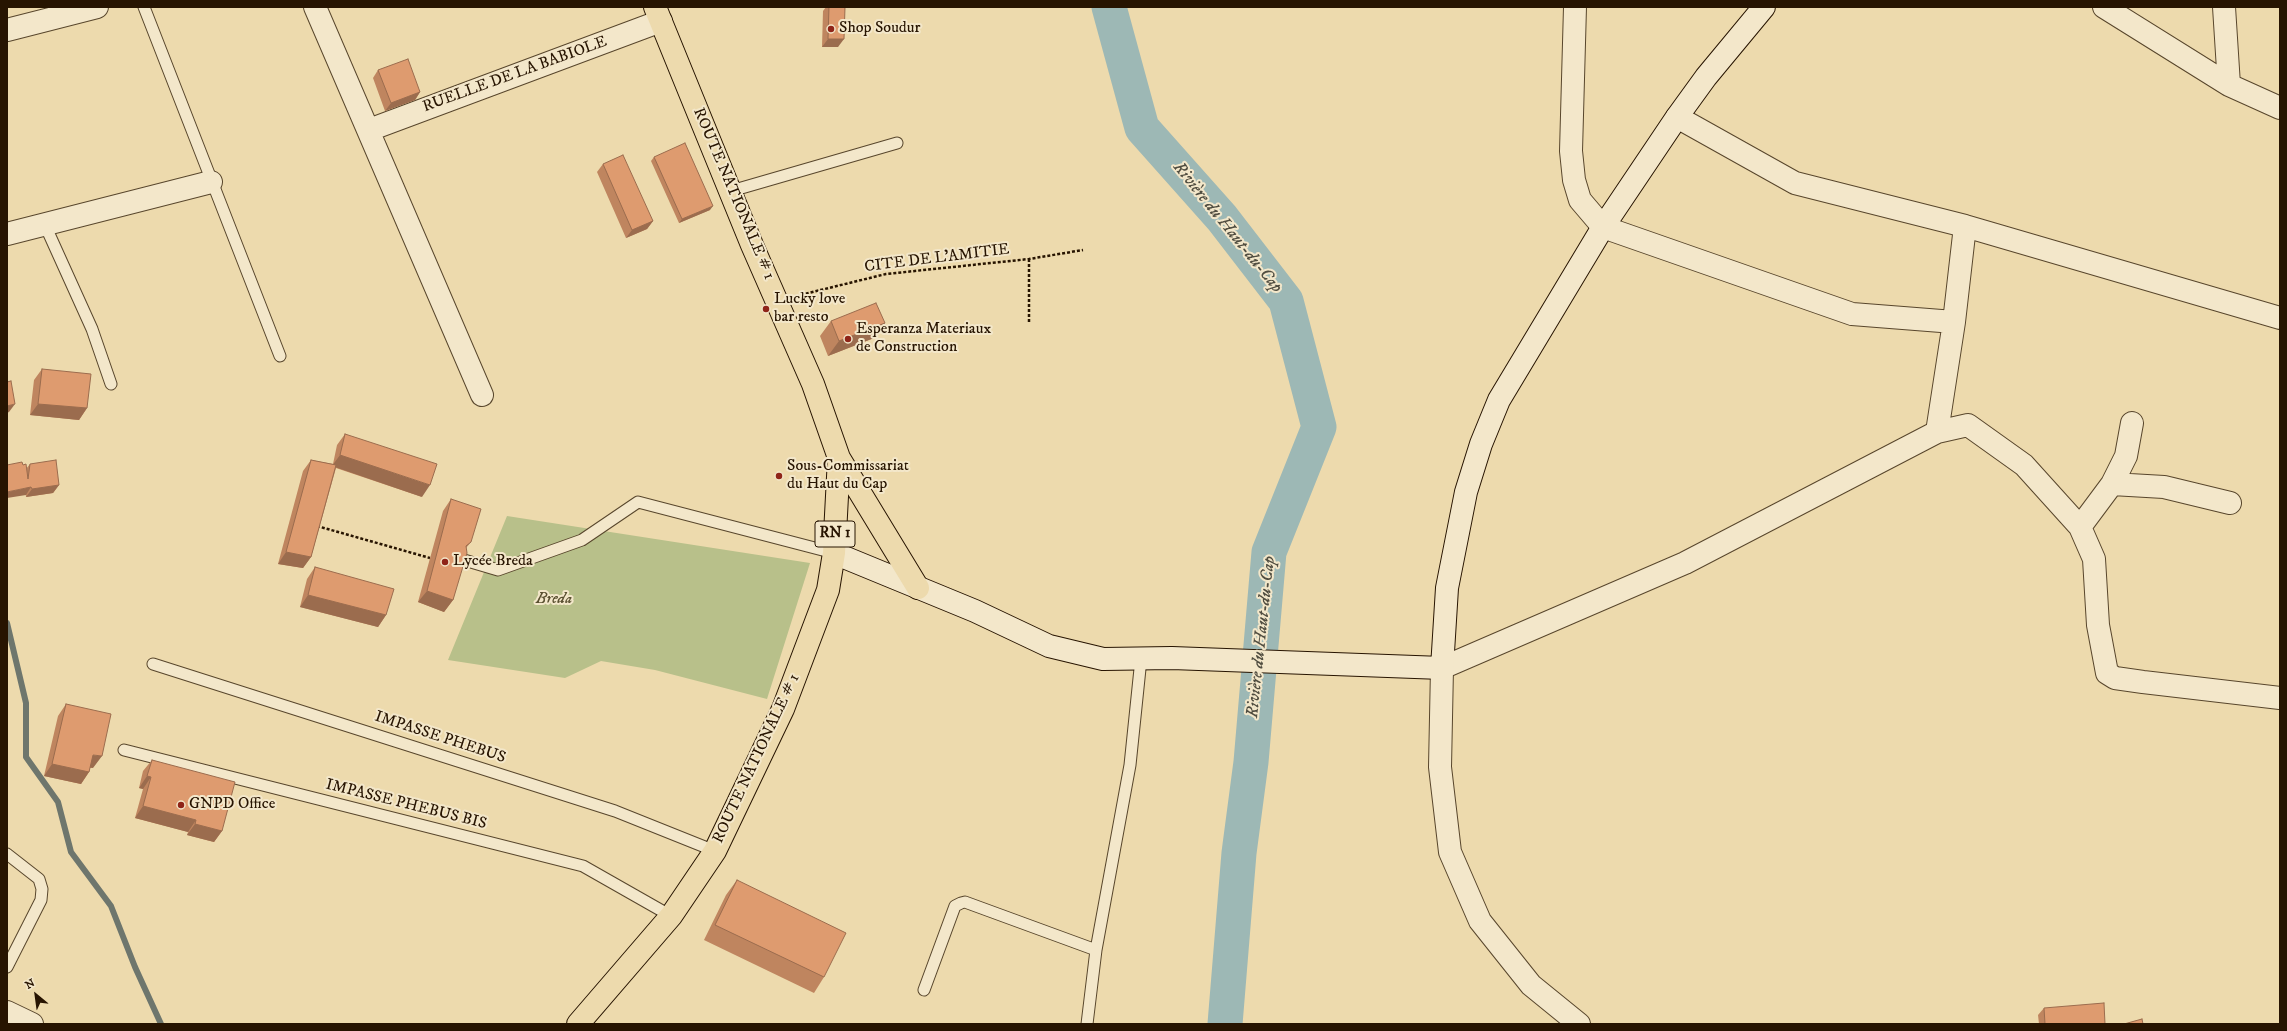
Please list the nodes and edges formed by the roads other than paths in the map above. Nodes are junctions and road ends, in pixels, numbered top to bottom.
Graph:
1 (97, 7) edge
2 (144, 7) edge
3 (315, 7) edge
4 (1575, 7) edge
5 (1764, 7) edge
6 (2104, 7) edge
7 (2224, 7) edge
8 (658, 14) edge
9 (7, 30) edge
10 (2229, 85) junction
11 (2280, 108) edge
12 (1676, 117) junction
13 (369, 130) junction
14 (897, 143) dead end
15 (211, 182) junction
16 (731, 191) junction
17 (45, 225) junction
18 (1965, 226) junction
19 (1603, 227) junction
20 (7, 234) edge
21 (2280, 318) edge
22 (1954, 322) junction
23 (280, 356) dead end
24 (111, 384) dead end
25 (482, 395) dead end
26 (2132, 423) dead end
27 (1937, 432) junction
28 (838, 458) junction
29 (2112, 484) junction
30 (2230, 503) dead end
31 (2080, 527) junction
32 (834, 553) junction
33 (464, 560) edge
34 (918, 588) junction
35 (1141, 659) junction
36 (153, 664) dead end
37 (1442, 668) junction
38 (2280, 698) edge
39 (124, 750) dead end
40 (715, 850) junction
41 (7, 854) edge
42 (671, 916) junction
43 (1096, 950) junction
44 (7, 967) edge
45 (924, 990) dead end
46 (7, 1012) edge
47 (32, 1024) edge
48 (578, 1024) edge
49 (1088, 1024) edge
50 (1579, 1024) edge

1 - 9 street
2 - 15 lane
3 - 13 street
4 - 19 street
5 - 12 street
6 - 10 street
7 - 10 street
8 - 13 street, RUELLE DE LA BABIOLE
8 - 16 main road, ROUTE NATIONALE # 1 / RN 1
10 - 11 street
12 - 18 street
12 - 19 street
13 - 25 street
14 - 16 lane
15 - 17 street
15 - 23 lane
16 - 28 main road, ROUTE NATIONALE # 1 / RN 1
17 - 20 street
17 - 24 lane
18 - 21 street
18 - 22 street
19 - 22 street
19 - 37 street
22 - 27 street
26 - 29 street
27 - 31 street
27 - 37 street
28 - 32 main road, ROUTE NATIONALE # 1 / RN 1
28 - 34 main road
29 - 30 street
29 - 31 street
31 - 38 street
32 - 33 lane
32 - 34 street
32 - 40 main road, ROUTE NATIONALE # 1 / RN 1
34 - 35 street
35 - 37 street
35 - 43 lane
36 - 40 lane, IMPASSE PHEBUS
37 - 50 street
39 - 42 lane, IMPASSE PHEBUS BIS
40 - 42 main road, ROUTE NATIONALE # 1 / RN 1
41 - 44 lane
42 - 48 main road, ROUTE NATIONALE # 1 / RN 1
43 - 45 lane
43 - 49 lane
46 - 47 street

